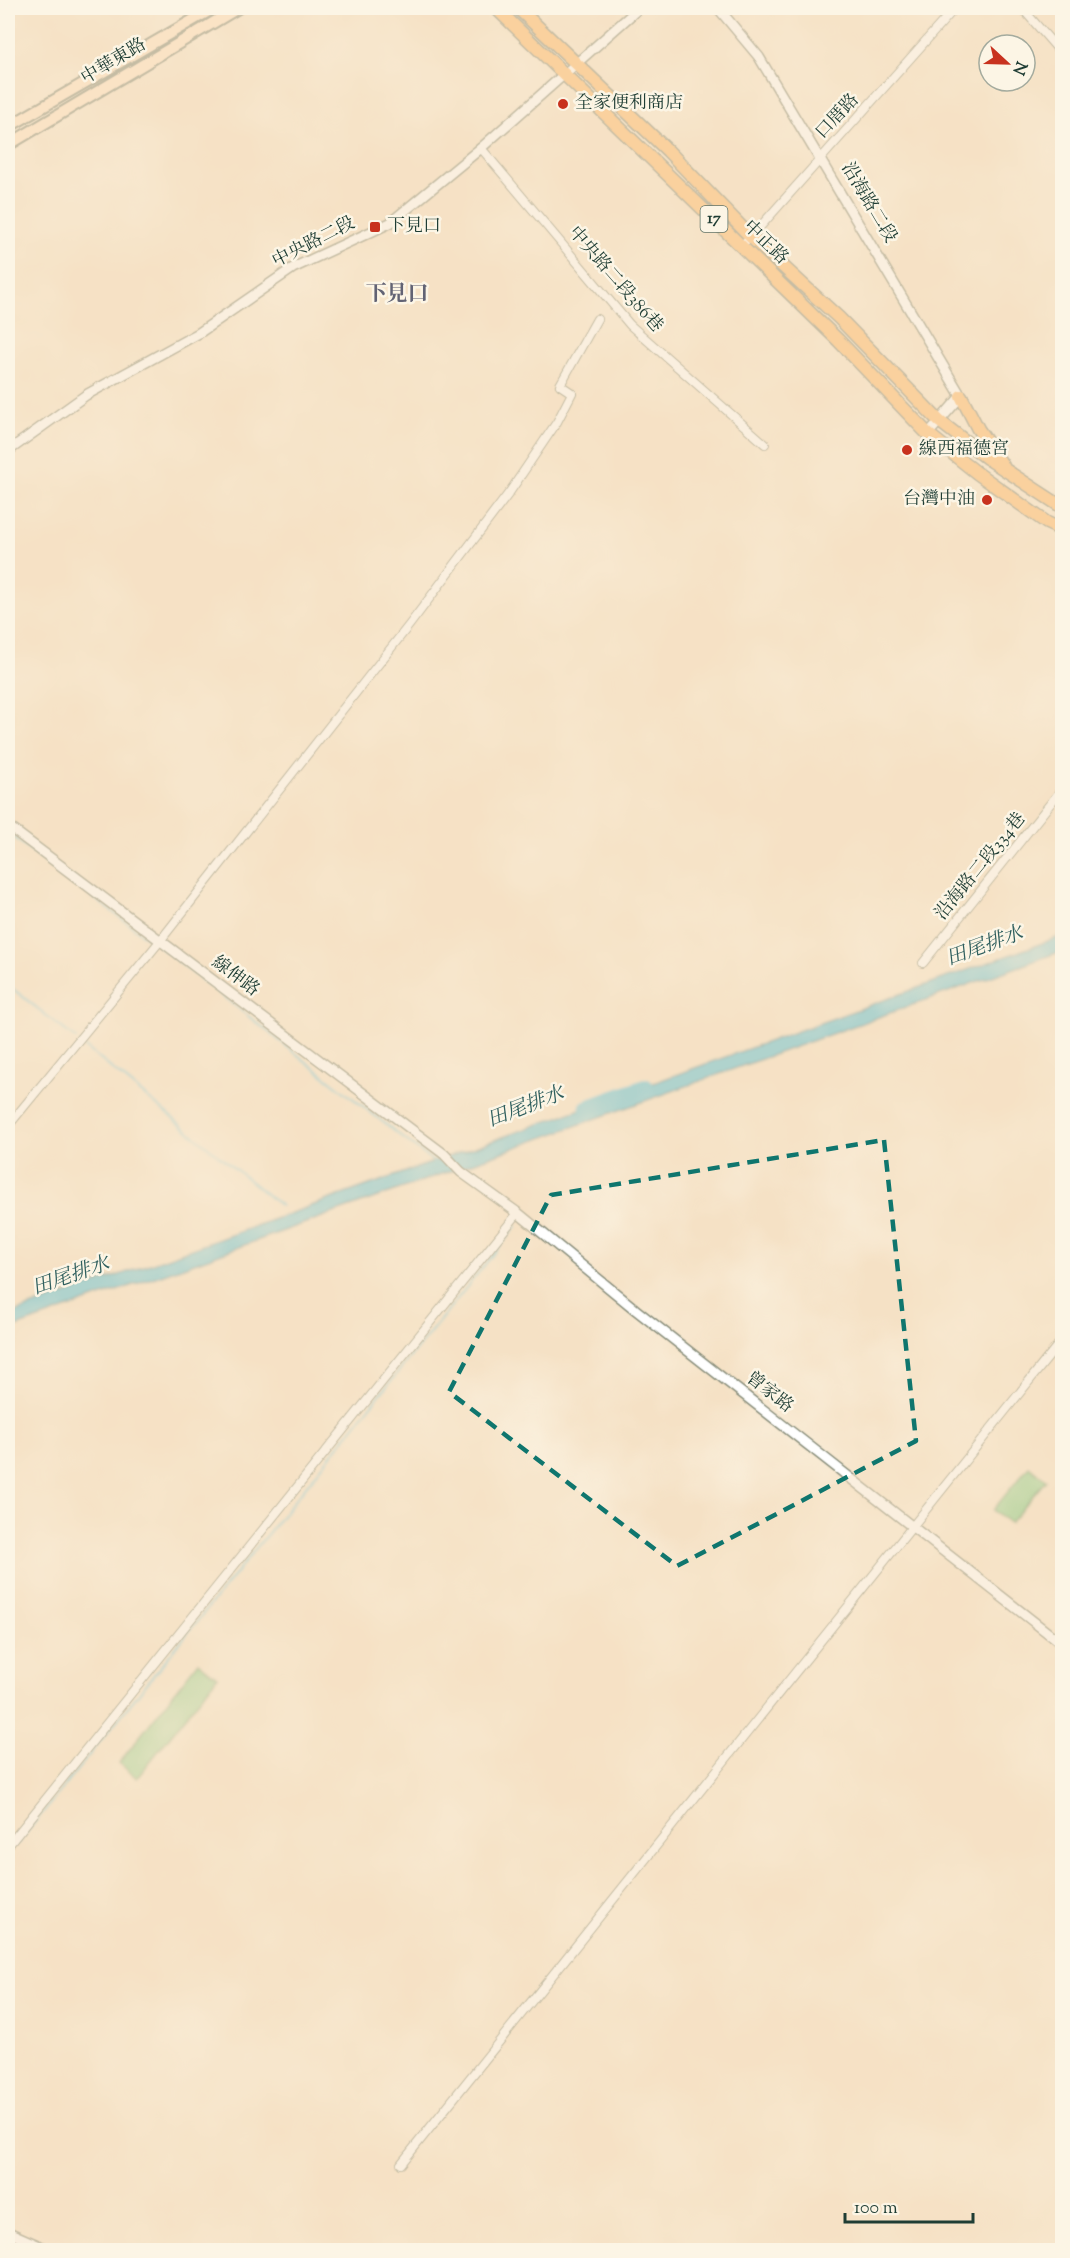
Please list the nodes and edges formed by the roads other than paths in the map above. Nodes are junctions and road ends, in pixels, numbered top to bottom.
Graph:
1 (214, 8) edge
2 (238, 8) edge
3 (496, 8) edge
4 (518, 8) edge
5 (639, 8) edge
6 (718, 8) edge
7 (955, 8) edge
8 (1022, 8) edge
9 (1062, 54) edge
10 (574, 62) junction
11 (564, 72) junction
12 (8, 127) edge
13 (8, 145) edge
14 (481, 148) junction
15 (820, 158) junction
16 (746, 241) junction
17 (597, 319) dead end
18 (961, 396) junction
19 (939, 421) junction
20 (928, 434) junction
21 (765, 444) dead end
22 (8, 451) edge
23 (1007, 472) junction
24 (1062, 507) edge
25 (1062, 530) edge
26 (1062, 789) edge
27 (8, 826) edge
28 (160, 941) junction
29 (923, 963) dead end
30 (8, 1126) edge
31 (456, 1167) joint
32 (518, 1213) junction
33 (1062, 1340) edge
34 (914, 1527) junction
35 (1062, 1644) edge
36 (8, 1846) edge
37 (401, 2164) dead end
38 (8, 2232) edge
39 (49, 2250) edge

1 - 12 main road, 中華東路
2 - 13 main road, 中華東路
3 - 11 main road, 中正路 / 17
4 - 10 main road, 中正路 / 17
5 - 10 street, 中央路二段
6 - 15 street, 沿海路二段
7 - 15 street, 口厝路
8 - 9 street
10 - 11 street, 中央路二段
10 - 16 main road, 中正路 / 17
11 - 14 street, 中央路二段
11 - 16 main road, 中正路 / 17
14 - 21 street, 中央路二段386巷
14 - 22 street, 中央路二段
15 - 16 street, 口厝路
15 - 18 street, 沿海路二段
16 - 19 main road, 中正路 / 17
16 - 20 main road, 中正路 / 17
17 - 28 street
18 - 19 street
18 - 23 main road
19 - 20 street
19 - 23 main road, 17
20 - 25 main road, 17
23 - 24 main road, 17
26 - 29 street, 沿海路二段334巷
27 - 28 street, 線伸路
28 - 30 street
28 - 31 street, 線伸路
31 - 32 street, 曾家路
32 - 34 street, 曾家路
32 - 36 street
33 - 34 street
34 - 35 street, 曾家路
34 - 37 street
38 - 39 street

